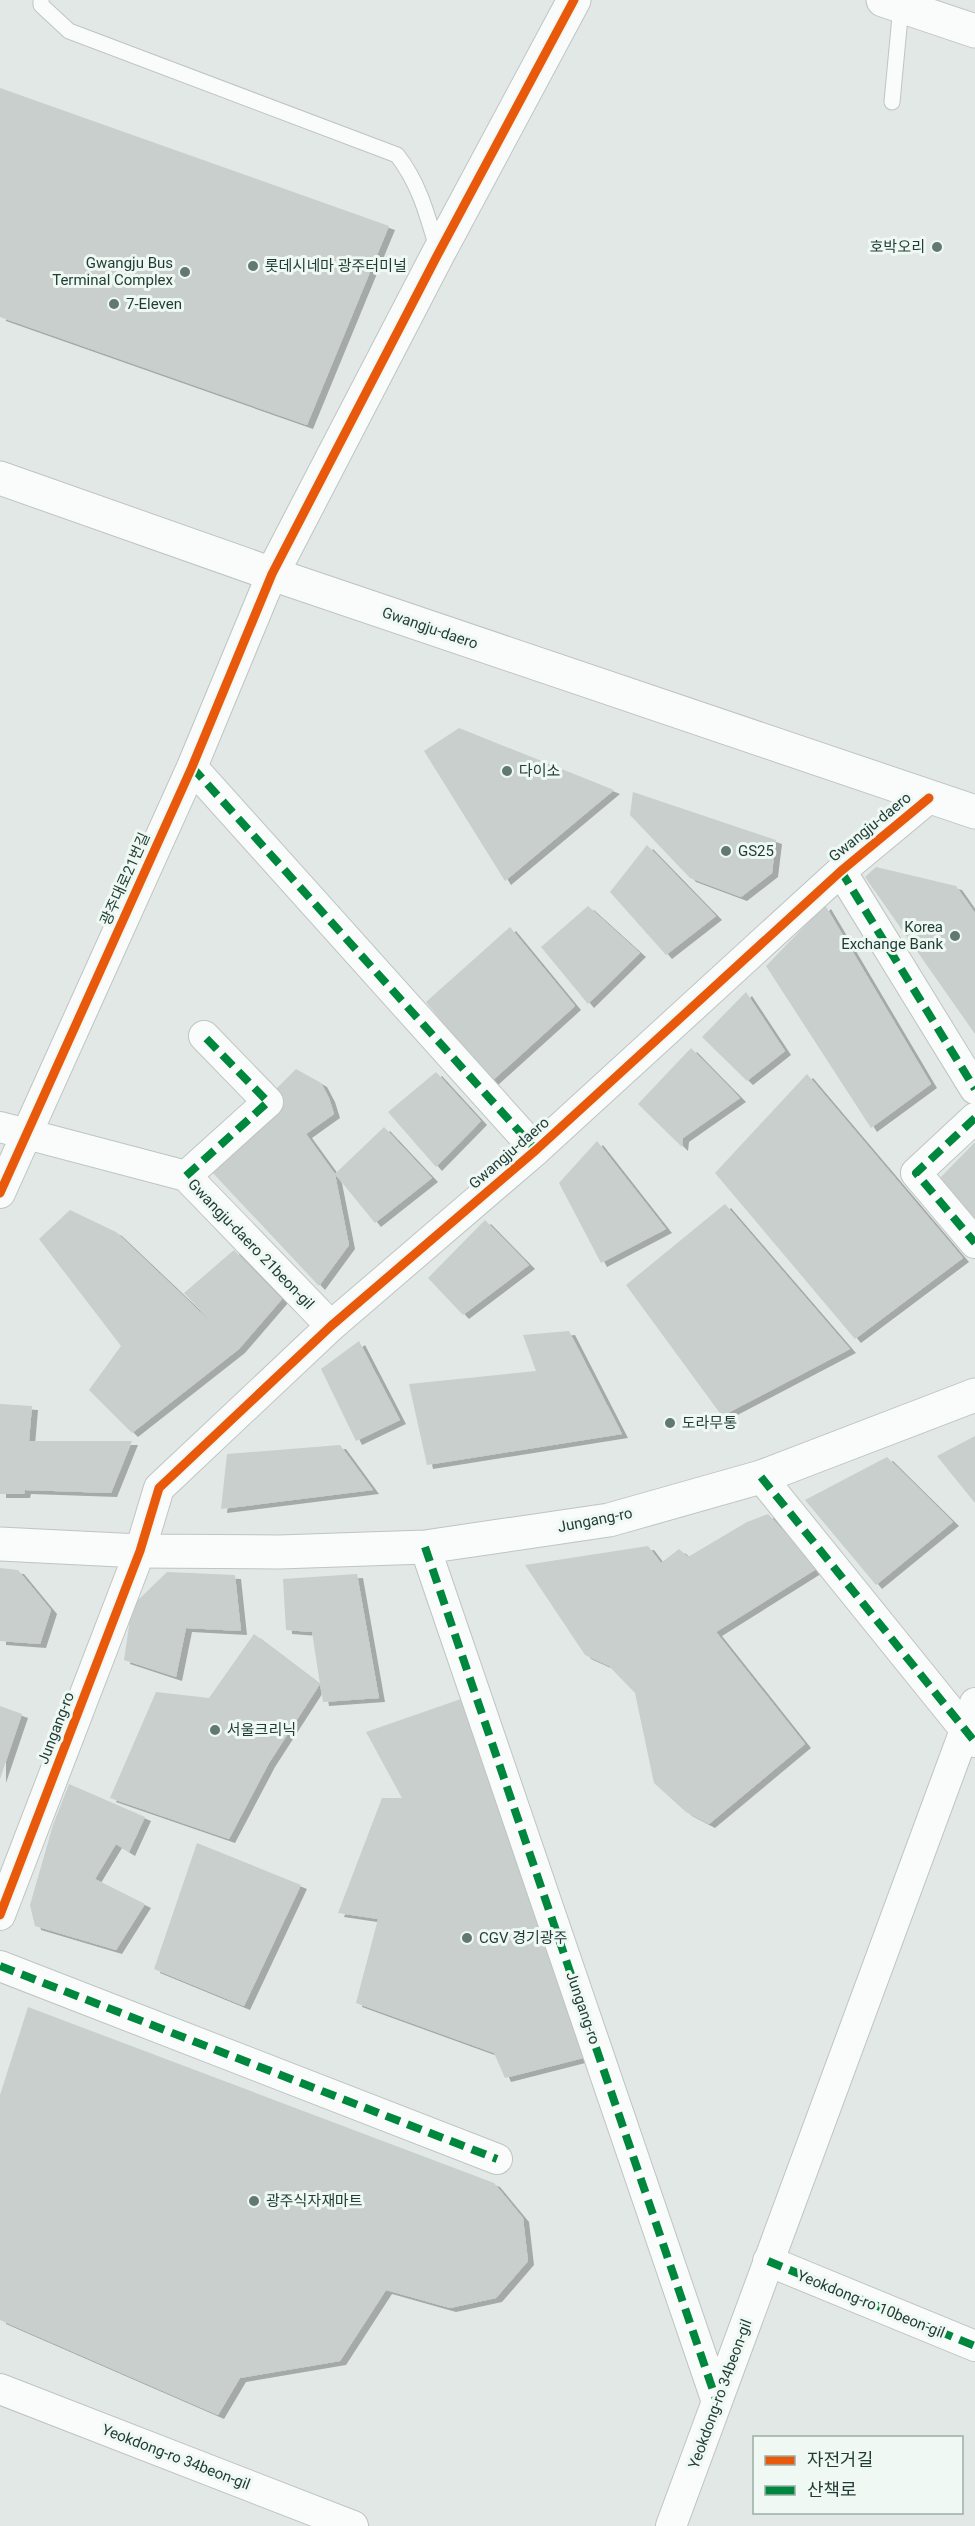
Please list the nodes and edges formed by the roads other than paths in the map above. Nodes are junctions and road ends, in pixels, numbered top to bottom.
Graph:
1 (41, 0) edge
2 (574, 0) edge
3 (892, 3) edge
4 (975, 32) edge
5 (892, 102) dead end
6 (438, 254) junction
7 (0, 478) edge
8 (272, 574) junction
9 (192, 767) junction
10 (929, 798) junction
11 (975, 812) edge
12 (841, 871) junction
13 (204, 1036) dead end
14 (975, 1089) edge
15 (975, 1118) edge
16 (13, 1130) edge
17 (536, 1150) junction
18 (186, 1176) junction
19 (0, 1193) edge
20 (975, 1243) edge
21 (332, 1326) junction
22 (975, 1395) edge
23 (761, 1477) junction
24 (0, 1544) edge
25 (425, 1547) junction
26 (140, 1551) junction
27 (972, 1725) edge
28 (0, 1916) edge
29 (0, 1966) edge
30 (497, 2159) dead end
31 (768, 2261) junction
32 (975, 2346) edge
33 (0, 2389) edge
34 (717, 2402) junction
35 (352, 2526) edge
36 (671, 2526) edge

1 - 6 lane
2 - 6 street
3 - 4 street
3 - 5 lane
6 - 8 street
7 - 8 street, Gwangju-daero
8 - 9 street, 광주대로21번길
8 - 10 street, Gwangju-daero
9 - 16 street, 광주대로21번길
9 - 17 street
10 - 11 street, Gwangju-daero
10 - 12 street, Gwangju-daero
12 - 14 street
12 - 17 street, Gwangju-daero
13 - 18 street
15 - 20 street
16 - 18 street, Gwangju-daero 21beon-gil
16 - 19 street, 광주대로21번길
17 - 21 street, Gwangju-daero
18 - 21 street, Gwangju-daero 21beon-gil
21 - 26 street, Gwangju-daero
22 - 23 street, Jungang-ro
23 - 25 street, Jungang-ro
23 - 27 street
24 - 26 street, Jungang-ro
25 - 26 street, Jungang-ro
25 - 34 street, Jungang-ro
26 - 28 street, Jungang-ro
27 - 31 street, Yeokdong-ro 34beon-gil
29 - 30 street
31 - 32 street, Yeokdong-ro 10beon-gil
31 - 34 street, Yeokdong-ro 34beon-gil
33 - 35 street, Yeokdong-ro 34beon-gil
34 - 36 street, Yeokdong-ro 34beon-gil

